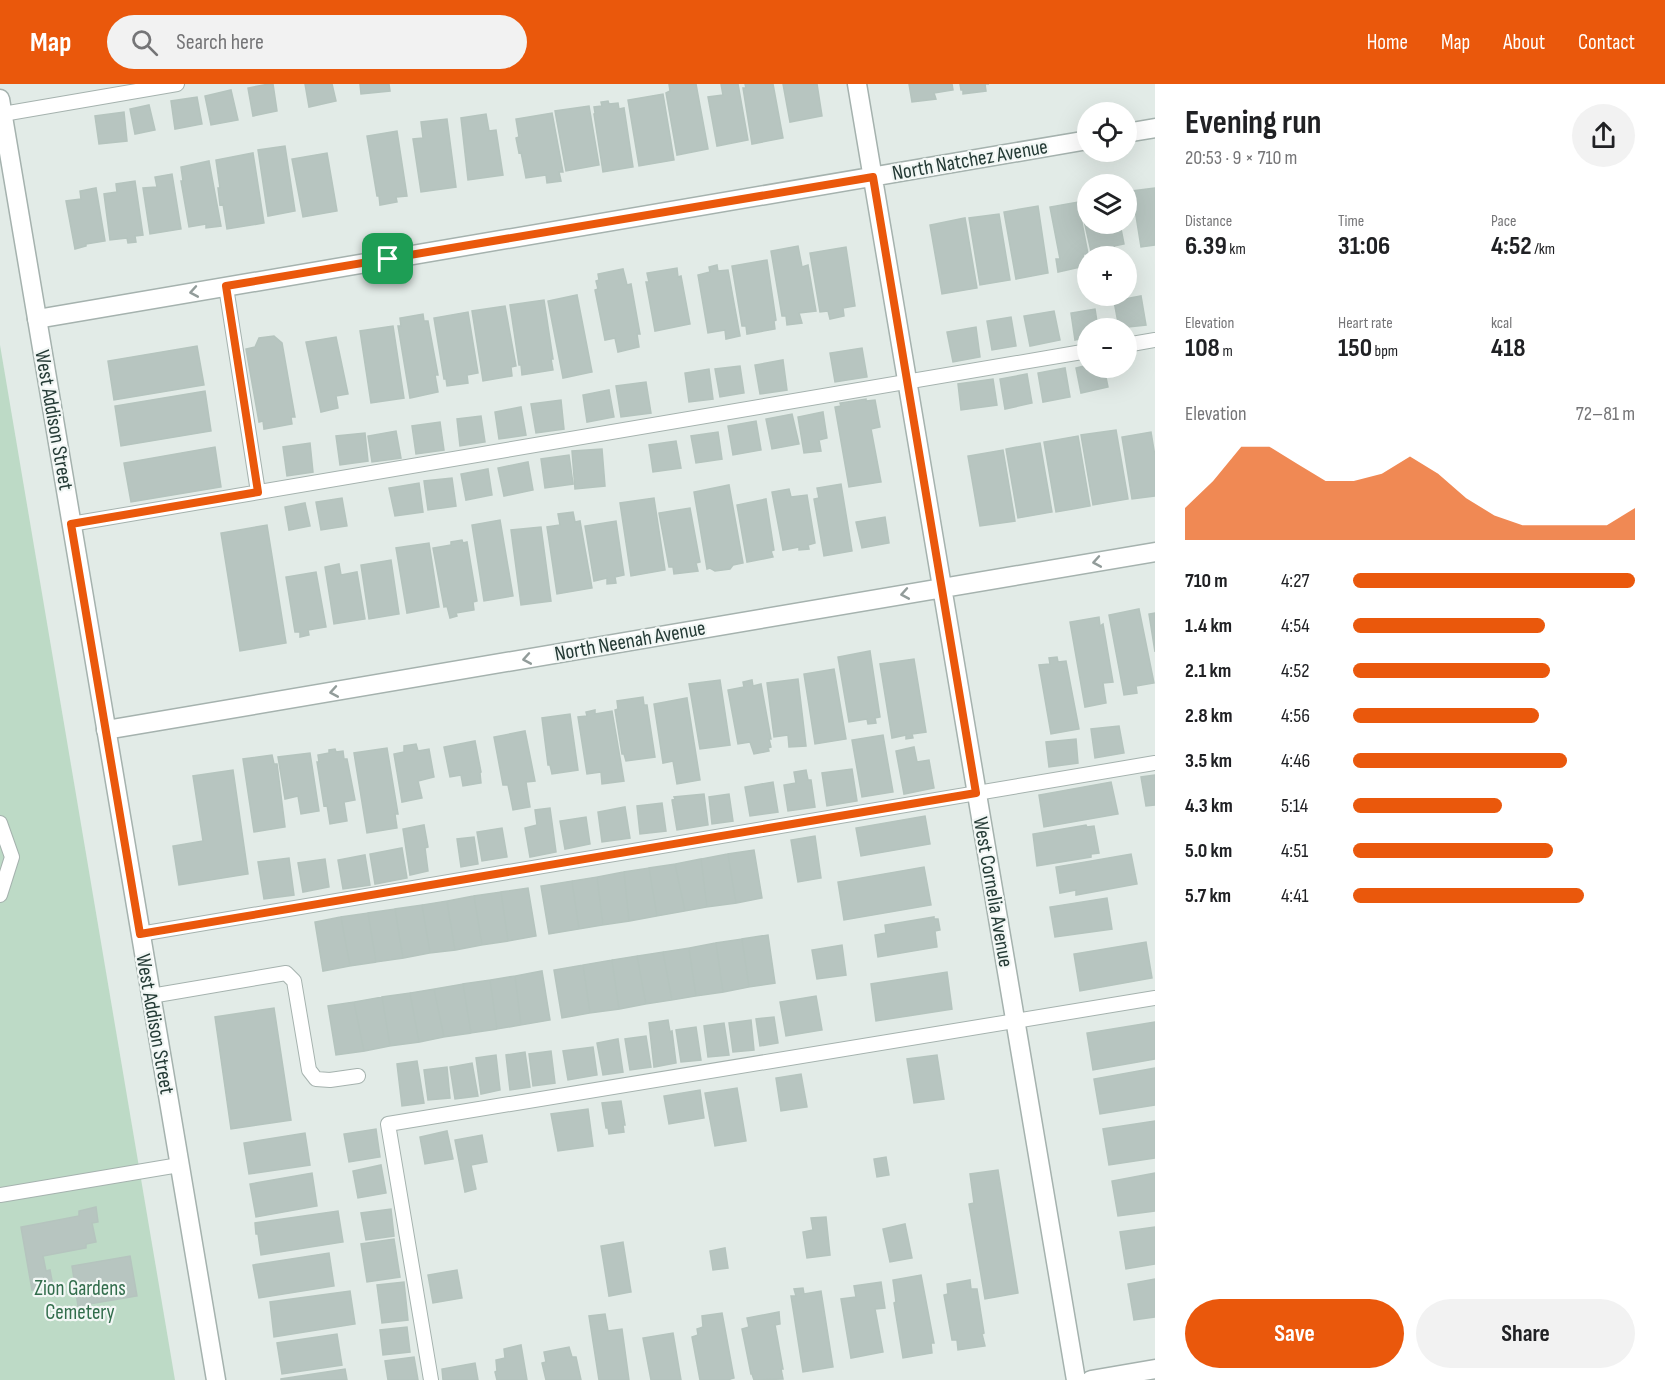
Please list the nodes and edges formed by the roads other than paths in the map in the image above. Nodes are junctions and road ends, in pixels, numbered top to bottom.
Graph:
1 (177, 84) edge
2 (857, 84) edge
3 (1, 106) edge
4 (1155, 128) edge
5 (1137, 131) edge
6 (1077, 142) edge
7 (873, 177) junction
8 (226, 286) junction
9 (37, 319) junction
10 (1155, 340) edge
11 (1137, 343) edge
12 (1077, 353) edge
13 (907, 382) junction
14 (258, 492) junction
15 (71, 524) junction
16 (1155, 552) edge
17 (942, 588) junction
18 (106, 730) junction
19 (1155, 763) edge
20 (976, 793) junction
21 (0, 824) edge
22 (0, 895) edge
23 (140, 934) junction
24 (151, 996) junction
25 (1155, 998) edge
26 (1015, 1021) junction
27 (358, 1076) dead end
28 (179, 1165) junction
29 (0, 1195) edge
30 (1155, 1369) edge
31 (216, 1380) edge
32 (431, 1380) edge
33 (1076, 1380) edge
34 (1091, 1380) edge

1 - 3 lane
2 - 7 street, West Cornelia Avenue
3 - 9 street, West Addison Street
4 - 5 street
6 - 7 street, North Natchez Avenue
7 - 8 street, North Natchez Avenue
7 - 13 street, West Cornelia Avenue
8 -> 9 street, North Natchez Avenue
8 - 14 lane
9 - 15 street, West Addison Street
10 - 11 lane
12 - 13 lane
13 - 14 lane
13 - 17 street, West Cornelia Avenue
14 - 15 lane
15 - 18 street, West Addison Street
16 -> 17 street, North Neenah Avenue
17 -> 18 street, North Neenah Avenue
17 - 20 street, West Cornelia Avenue
18 - 23 street, West Addison Street
19 - 20 lane
20 - 23 lane
20 - 26 street, West Cornelia Avenue
21 - 22 lane
23 - 24 street, West Addison Street
24 - 27 lane
24 - 28 street, West Addison Street
25 - 26 lane
26 - 32 lane
26 - 33 street, West Cornelia Avenue
28 - 29 lane
28 - 31 street, West Addison Street
30 - 34 street

